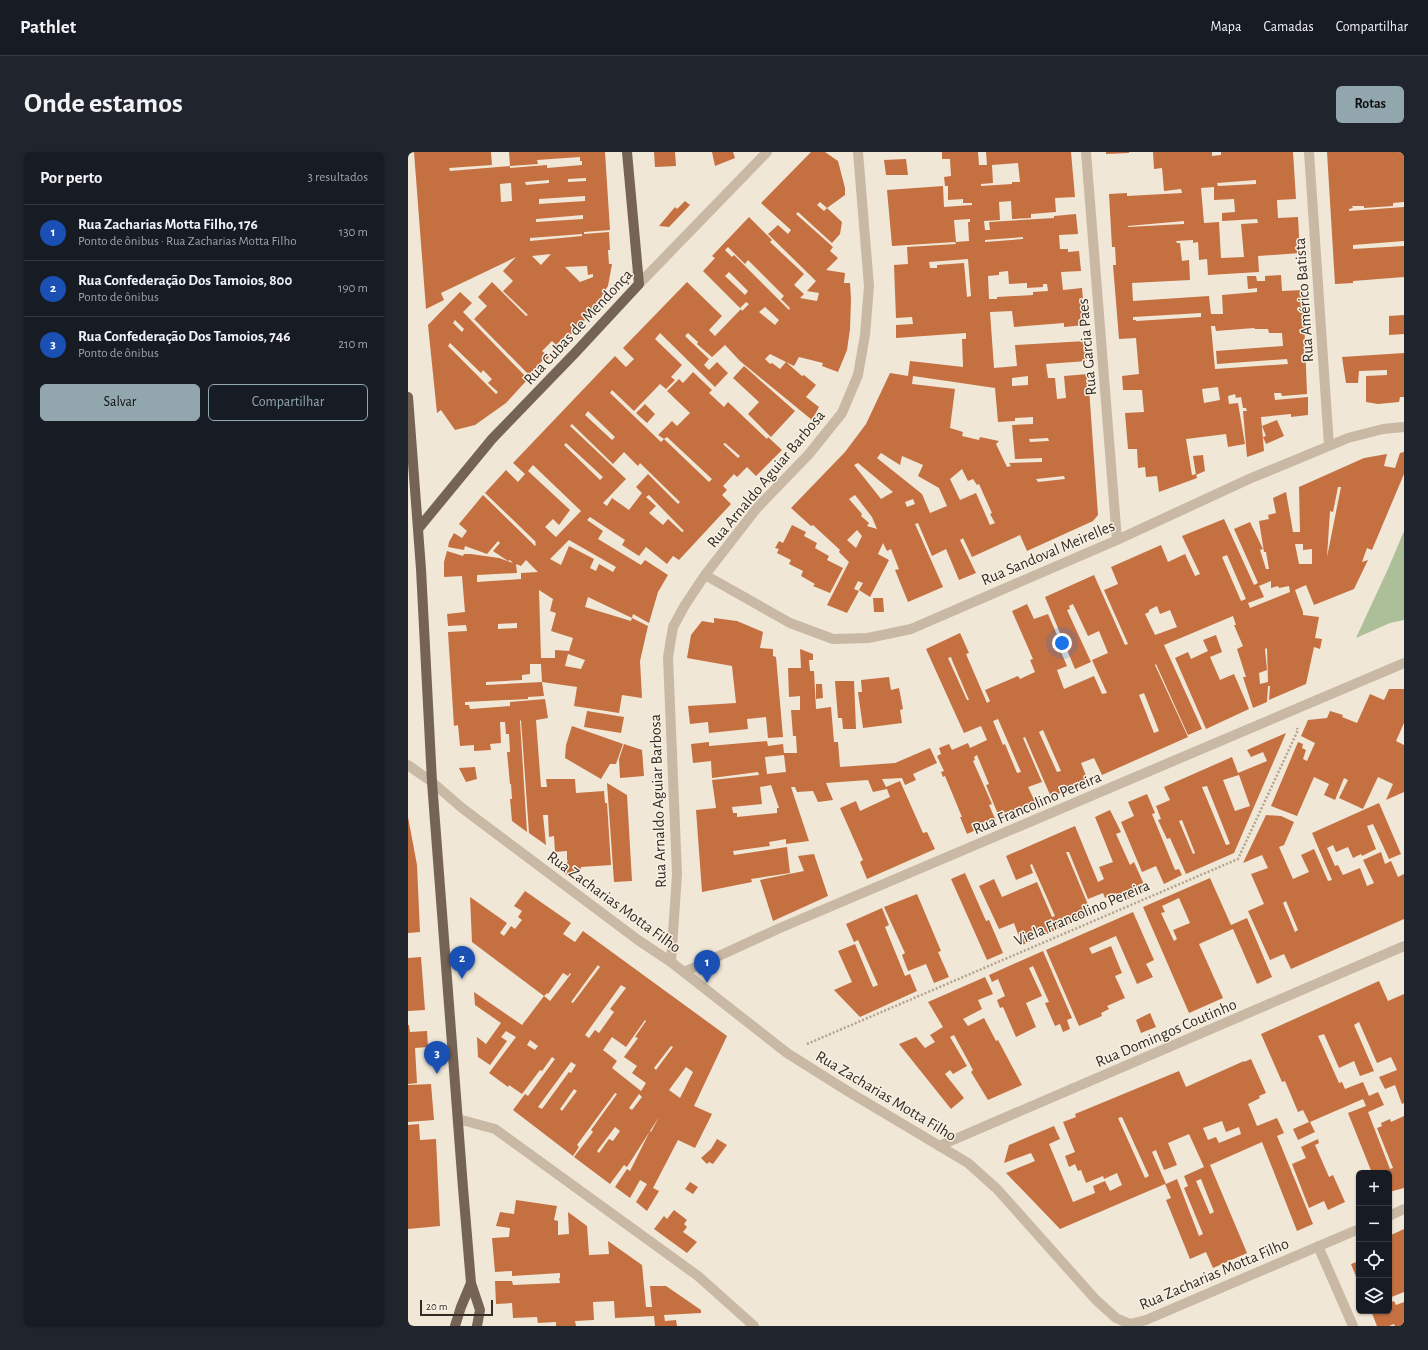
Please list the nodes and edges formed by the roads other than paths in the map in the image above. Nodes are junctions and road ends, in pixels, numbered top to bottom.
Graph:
1 (627, 152) edge
2 (767, 152) edge
3 (858, 152) edge
4 (1086, 152) edge
5 (1309, 152) edge
6 (639, 284) junction
7 (408, 397) edge
8 (1404, 427) edge
9 (1329, 446) junction
10 (418, 529) junction
11 (1117, 540) junction
12 (705, 575) junction
13 (1404, 663) edge
14 (408, 765) edge
15 (432, 782) junction
16 (1404, 946) edge
17 (671, 962) junction
18 (684, 972) junction
19 (458, 1119) junction
20 (939, 1146) junction
21 (1404, 1209) edge
22 (1392, 1215) edge
23 (1356, 1229) edge
24 (1318, 1246) junction
25 (471, 1283) junction
26 (455, 1326) edge
27 (477, 1326) edge
28 (754, 1326) edge
29 (1353, 1326) edge

1 - 6 main road
2 - 6 street, Rua Cubas de Mendonça
3 - 12 street, Rua Arnaldo Aguiar Barbosa
4 - 11 street, Rua Garcia Paes
5 - 9 street, Rua Américo Batista
6 - 10 main road, Rua Cubas de Mendonça
7 - 10 main road
8 - 9 street, Rua Sandoval Meirelles
9 - 11 street, Rua Sandoval Meirelles
10 - 15 main road
11 - 12 street, Rua Sandoval Meirelles
12 - 17 street, Rua Arnaldo Aguiar Barbosa
13 - 18 street, Rua Francolino Pereira
14 - 15 street, Rua Zacharias Motta Filho
15 - 17 street, Rua Zacharias Motta Filho
15 - 19 main road
16 - 20 street, Rua Domingos Coutinho
17 - 18 street, Rua Zacharias Motta Filho
18 - 20 street, Rua Zacharias Motta Filho
19 - 25 main road
19 - 28 street
20 - 24 street, Rua Zacharias Motta Filho
21 - 22 street
23 - 24 street, Rua Zacharias Motta Filho
24 - 29 street
25 - 26 main road
25 - 27 main road

